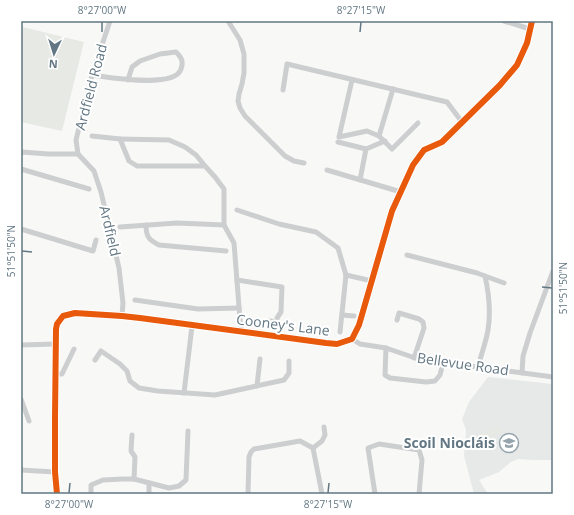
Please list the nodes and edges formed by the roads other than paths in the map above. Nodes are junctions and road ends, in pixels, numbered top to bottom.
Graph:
1 (110, 21) edge
2 (228, 21) edge
3 (506, 21) edge
4 (532, 21) edge
5 (530, 29) junction
6 (92, 75) junction
7 (128, 80) junction
8 (352, 80) junction
9 (393, 89) junction
10 (283, 90) dead end
11 (462, 122) junction
12 (418, 123) dead end
13 (92, 136) dead end
14 (379, 136) junction
15 (120, 139) junction
16 (385, 141) junction
17 (338, 142) dead end
18 (366, 149) junction
19 (21, 152) edge
20 (78, 154) junction
21 (304, 163) dead end
22 (205, 166) junction
23 (21, 169) edge
24 (327, 170) dead end
25 (360, 180) junction
26 (89, 189) dead end
27 (400, 192) junction
28 (237, 210) dead end
29 (146, 225) junction
30 (224, 225) junction
31 (120, 227) dead end
32 (21, 229) edge
33 (96, 240) dead end
34 (226, 251) dead end
35 (407, 255) dead end
36 (553, 271) edge
37 (346, 275) junction
38 (486, 276) junction
39 (237, 280) junction
40 (372, 281) junction
41 (504, 283) dead end
42 (135, 300) dead end
43 (239, 308) junction
44 (342, 315) junction
45 (122, 316) junction
46 (354, 316) dead end
47 (397, 320) dead end
48 (270, 321) dead end
49 (192, 326) junction
50 (241, 332) junction
51 (340, 332) dead end
52 (352, 339) junction
53 (55, 344) junction
54 (21, 345) edge
55 (386, 348) junction
56 (74, 349) dead end
57 (414, 358) junction
58 (260, 359) dead end
59 (95, 360) dead end
60 (290, 361) dead end
61 (443, 363) junction
62 (478, 367) junction
63 (522, 373) junction
64 (55, 374) junction
65 (553, 377) edge
66 (257, 386) junction
67 (184, 393) junction
68 (21, 399) edge
69 (29, 421) dead end
70 (324, 426) dead end
71 (188, 431) dead end
72 (132, 435) dead end
73 (313, 448) junction
74 (21, 470) edge
75 (55, 472) junction
76 (134, 479) junction
77 (149, 483) junction
78 (57, 494) edge
79 (91, 494) edge
80 (149, 494) edge
81 (248, 494) edge
82 (322, 494) edge
83 (375, 494) edge
84 (419, 494) edge

1 - 6 street, Ardfield Road
2 - 21 street
3 - 5 street
4 - 5 street
5 - 11 street
6 - 7 street
6 - 20 street, Ardfield Road
7 - 7 street
8 - 9 street
8 - 10 street
8 - 14 street
9 - 11 street
9 - 14 street
11 - 27 street
12 - 16 street
13 - 15 street
14 - 16 street
15 - 22 street
15 - 22 street
16 - 18 street
17 - 18 street
18 - 25 street
19 - 20 street
20 - 45 street, Ardfield
22 - 30 street
23 - 26 street
24 - 25 street
25 - 27 street
27 - 40 street
28 - 37 street
29 - 30 street
29 - 31 street
29 - 34 street
30 - 39 street
32 - 33 street
35 - 38 street
36 - 63 street
37 - 40 street
37 - 44 street
38 - 41 street
38 - 62 street
39 - 43 street
39 - 48 street
40 - 52 street
42 - 43 street
43 - 50 street
44 - 46 street
44 - 51 street
45 - 49 street, Cooney's Lane
45 - 53 street, Cooney's Lane
47 - 57 street
49 - 50 street, Cooney's Lane
49 - 67 street
50 - 52 street, Cooney's Lane
52 - 55 street, Bellevue Road
53 - 54 street
53 - 64 street, Cooney's Lane
55 - 57 street, Bellevue Road
55 - 61 street
56 - 64 street
57 - 61 street, Bellevue Road
58 - 66 street
59 - 67 street
60 - 66 street
61 - 62 street, Bellevue Road
62 - 63 street, Bellevue Road
63 - 65 street, Bellevue Road
64 - 75 street, Cooney's Lane
66 - 67 street
68 - 69 street
70 - 73 street
71 - 77 street
72 - 76 street
73 - 81 street
73 - 82 street
74 - 75 street
75 - 78 street, Cooney's Lane
76 - 77 street
76 - 79 street
77 - 80 street
83 - 84 street

